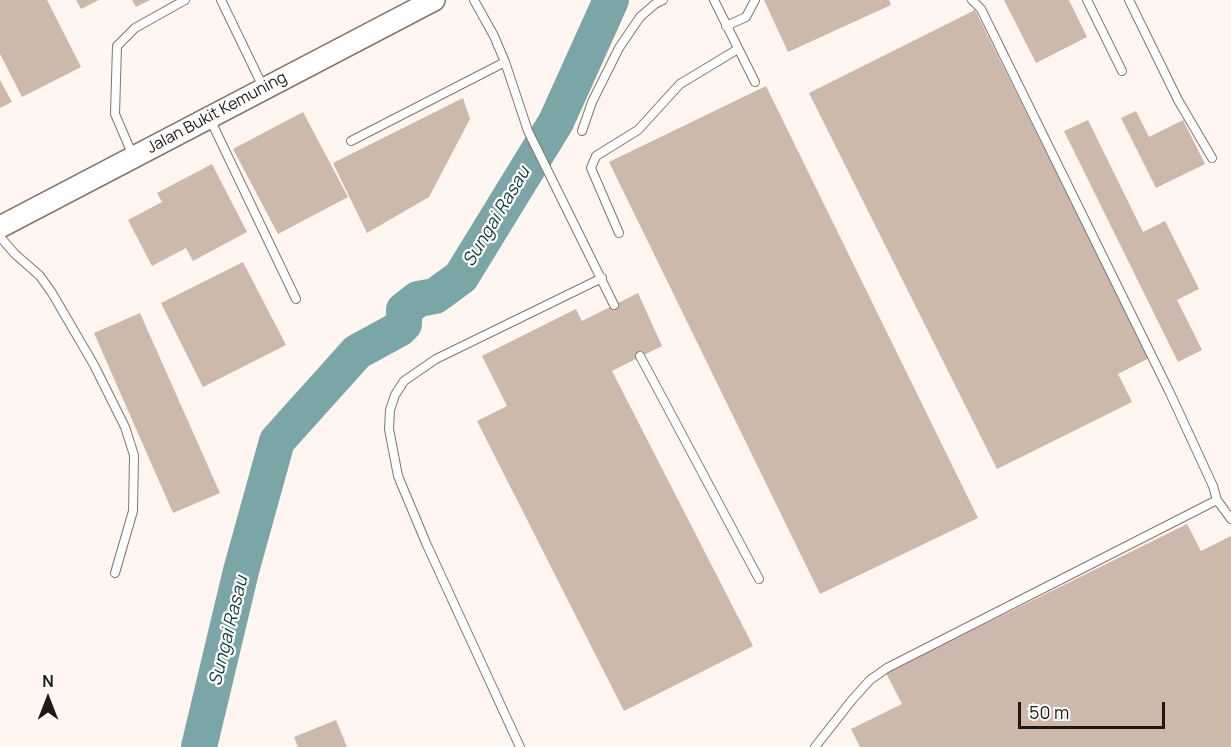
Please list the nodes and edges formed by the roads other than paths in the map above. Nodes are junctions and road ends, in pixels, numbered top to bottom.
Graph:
1 (185, 0) edge
2 (221, 0) edge
3 (434, 0) edge
4 (474, 0) edge
5 (663, 0) edge
6 (714, 0) edge
7 (755, 0) edge
8 (972, 0) edge
9 (1087, 0) edge
10 (1130, 0) edge
11 (726, 26) junction
12 (738, 49) junction
13 (505, 62) junction
14 (1122, 70) dead end
15 (755, 82) dead end
16 (264, 89) junction
17 (209, 118) junction
18 (582, 131) dead end
19 (351, 141) dead end
20 (134, 157) junction
21 (1212, 158) dead end
22 (0, 227) edge
23 (619, 233) dead end
24 (0, 237) edge
25 (602, 278) junction
26 (296, 299) dead end
27 (614, 305) dead end
28 (640, 356) dead end
29 (1217, 500) junction
30 (1231, 519) edge
31 (115, 573) dead end
32 (759, 579) dead end
33 (520, 747) edge
34 (815, 747) edge

1 - 20 lane
2 - 16 lane
3 - 16 main road, Jalan Bukit Kemuning
4 - 13 lane
5 - 18 lane
6 - 11 lane
7 - 11 lane
8 - 29 lane
9 - 14 lane
10 - 21 lane
11 - 12 lane
12 - 15 lane
12 - 23 lane
13 - 19 lane
13 - 25 lane
16 - 17 main road, Jalan Bukit Kemuning
17 - 20 main road, Jalan Bukit Kemuning
17 - 26 lane
20 - 22 main road, Jalan Bukit Kemuning
24 - 31 lane
25 - 27 lane
25 - 33 lane
28 - 32 lane
29 - 30 lane
29 - 34 lane

